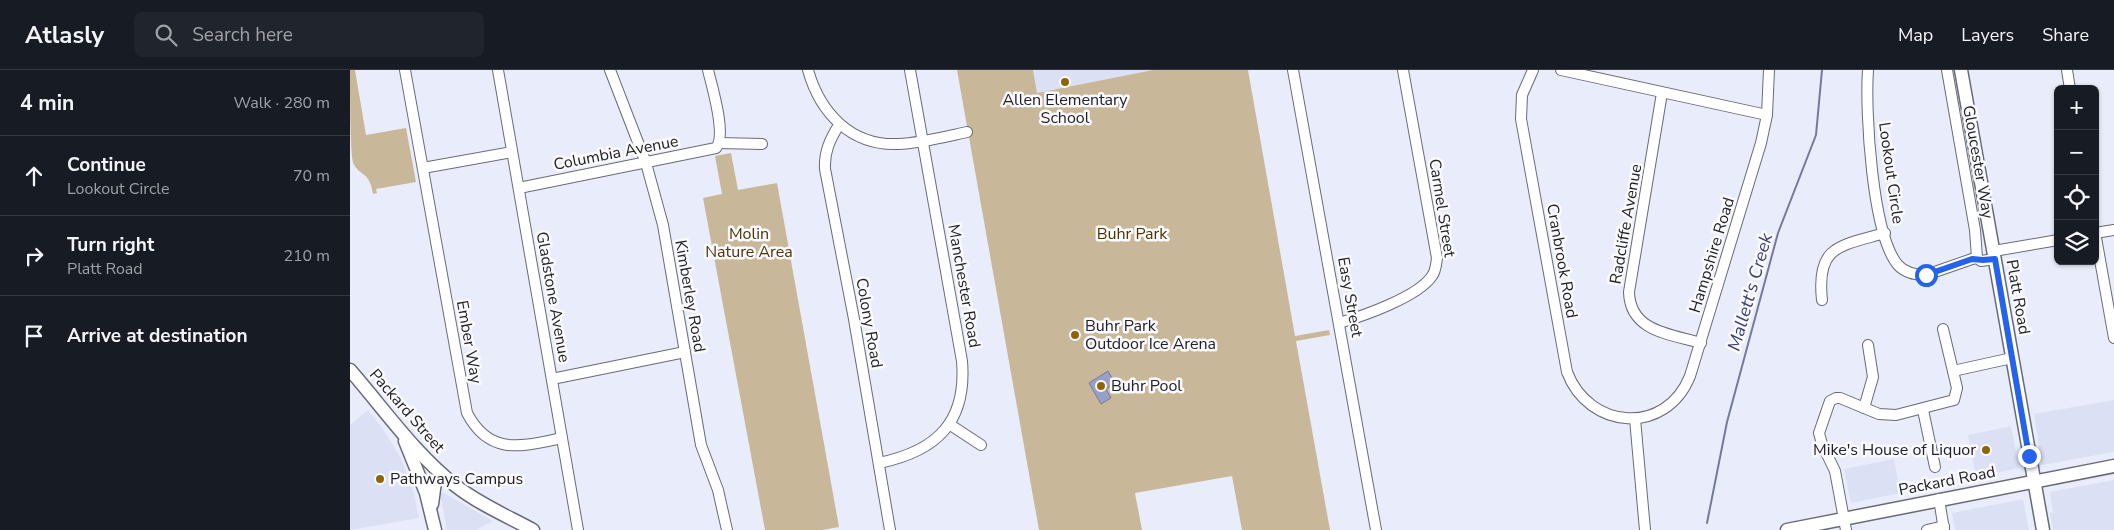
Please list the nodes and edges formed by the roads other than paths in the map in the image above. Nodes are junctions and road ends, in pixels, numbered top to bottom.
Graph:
1 (405, 70) edge
2 (498, 70) edge
3 (610, 70) edge
4 (708, 70) edge
5 (808, 70) edge
6 (910, 70) edge
7 (1292, 70) edge
8 (1403, 70) edge
9 (1533, 70) edge
10 (1561, 70) edge
11 (1769, 70) edge
12 (1868, 70) edge
13 (1947, 70) edge
14 (1961, 70) edge
15 (2066, 70) edge
16 (2069, 85) edge
17 (1662, 93) junction
18 (1767, 115) junction
19 (839, 124) junction
20 (967, 132) dead end
21 (923, 141) junction
22 (719, 144) junction
23 (762, 144) dead end
24 (512, 152) junction
25 (646, 162) junction
26 (423, 168) junction
27 (519, 188) junction
28 (2114, 230) edge
29 (2099, 232) edge
30 (1885, 233) junction
31 (2054, 241) edge
32 (1993, 251) junction
33 (1977, 253) junction
34 (2099, 255) edge
35 (1822, 300) dead end
36 (1340, 323) junction
37 (1942, 329) dead end
38 (2114, 338) edge
39 (1701, 343) junction
40 (1868, 345) dead end
41 (685, 352) junction
42 (2012, 358) junction
43 (350, 370) edge
44 (1953, 371) junction
45 (552, 379) junction
46 (1864, 408) junction
47 (1923, 410) junction
48 (1635, 419) junction
49 (949, 424) junction
50 (402, 432) junction
51 (562, 438) junction
52 (981, 445) dead end
53 (879, 463) junction
54 (2114, 466) edge
55 (1935, 467) dead end
56 (441, 474) junction
57 (2034, 481) junction
58 (1939, 500) junction
59 (432, 510) junction
60 (1845, 524) edge
61 (1944, 528) edge
62 (435, 530) edge
63 (533, 530) edge
64 (578, 530) edge
65 (727, 530) edge
66 (890, 530) edge
67 (1376, 530) edge
68 (1645, 530) edge
69 (1787, 530) edge
70 (1926, 530) edge
71 (2043, 530) edge

1 - 26 street, Ember Way
2 - 24 street, Gladstone Avenue
3 - 25 street, Kimberley Road
4 - 22 street
5 - 19 street
6 - 21 street, Manchester Road
7 - 36 street, Easy Street
8 - 36 street, Carmel Street
9 - 48 street, Cranbrook Road
10 - 17 street
11 - 18 street, Hampshire Road
12 - 30 street, Lookout Circle
13 - 33 street, Gloucester Way
14 - 32 main road, Platt Road
15 - 16 street
17 - 18 street
17 - 39 street, Radcliffe Avenue
18 - 39 street, Hampshire Road
19 - 21 street
19 - 53 street, Colony Road
20 - 21 street
21 - 49 street, Manchester Road
22 - 23 street, Columbia Avenue
22 - 25 street, Columbia Avenue
24 - 26 street
24 - 27 street, Gladstone Avenue
25 - 27 street, Columbia Avenue
25 - 41 street, Kimberley Road
26 - 51 street, Ember Way
27 - 45 street, Gladstone Avenue
28 - 29 street
30 - 33 street, Lookout Circle
30 - 35 street
31 - 32 street
32 - 33 street, Lookout Circle
32 - 33 street, Lookout Circle
32 - 42 main road, Platt Road
34 - 38 street
36 - 67 street, Easy Street
37 - 44 street
39 - 48 street, Hampshire Road
40 - 46 street
41 - 45 street
41 - 65 street, Kimberley Road
42 - 44 street
42 - 57 main road, Platt Road
43 - 50 main road, Packard Street
44 - 47 street
45 - 51 street, Gladstone Avenue
46 - 47 street
46 - 60 street
47 - 55 street
48 - 68 street
49 - 52 street
49 - 53 street, Manchester Road
50 - 56 main road, Packard Street
50 - 59 main road
51 - 64 street, Gladstone Avenue
53 - 66 street, Colony Road
54 - 57 main road, Packard Road
56 - 59 main road
56 - 63 main road
57 - 58 main road, Packard Road
57 - 71 main road, Platt Road
58 - 60 main road, Packard Road
58 - 61 street
59 - 62 main road
60 - 69 main road, Packard Road
61 - 70 street

